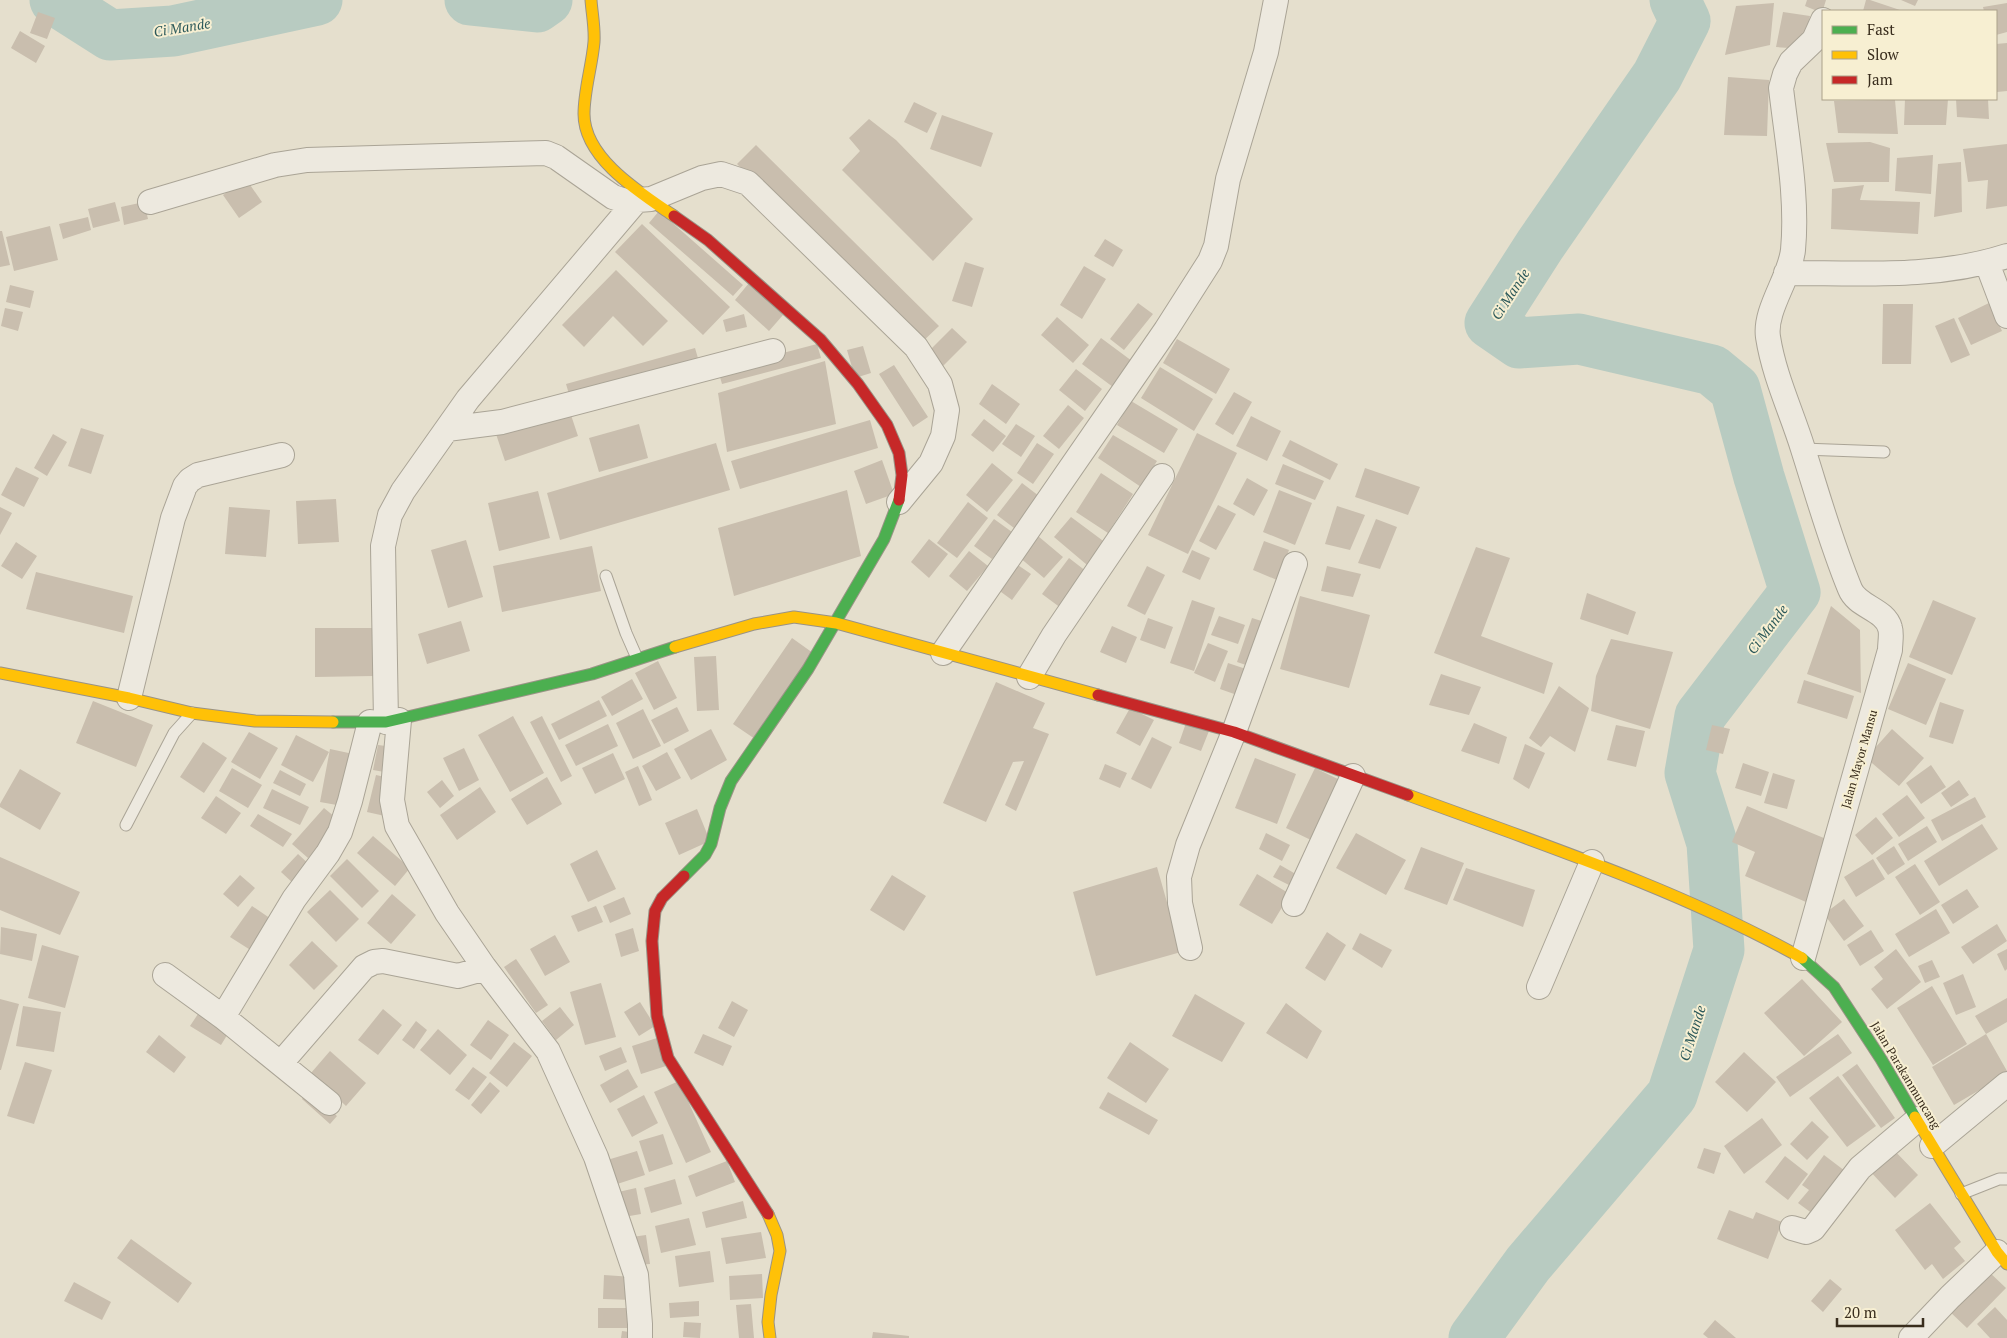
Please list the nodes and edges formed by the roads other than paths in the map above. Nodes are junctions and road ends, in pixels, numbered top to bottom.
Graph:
1 (591, 0) edge
2 (1276, 0) edge
3 (1822, 22) edge
4 (643, 200) junction
5 (150, 202) dead end
6 (1997, 259) edge
7 (1786, 273) junction
8 (2007, 316) edge
9 (773, 351) dead end
10 (446, 429) junction
11 (1803, 449) junction
12 (1884, 452) dead end
13 (282, 455) dead end
14 (1162, 476) dead end
15 (899, 502) junction
16 (1295, 564) dead end
17 (606, 576) dead end
18 (836, 623) junction
19 (943, 652) junction
20 (637, 658) junction
21 (0, 673) edge
22 (1029, 677) junction
23 (130, 698) junction
24 (192, 713) junction
25 (385, 721) junction
26 (1234, 732) junction
27 (1353, 776) junction
28 (126, 825) dead end
29 (1592, 862) junction
30 (1294, 904) dead end
31 (1190, 948) dead end
32 (1803, 958) junction
33 (484, 967) junction
34 (165, 975) dead end
35 (1539, 987) dead end
36 (223, 1017) junction
37 (282, 1063) junction
38 (2007, 1084) edge
39 (330, 1103) dead end
40 (1918, 1119) junction
41 (1932, 1146) junction
42 (2007, 1179) edge
43 (1961, 1194) junction
44 (1792, 1228) dead end
45 (2002, 1258) edge
46 (1920, 1334) edge
47 (640, 1338) edge
48 (770, 1338) edge

1 - 4 main road
2 - 19 street
3 - 7 street
4 - 5 street
4 - 10 street
4 - 15 main road
4 - 15 street
6 - 7 street
6 - 8 street
7 - 11 street, Jalan Mayor Mansu
9 - 10 street
10 - 25 street
11 - 12 lane
11 - 32 street, Jalan Mayor Mansu
13 - 23 street
14 - 22 street
15 - 18 main road
16 - 26 street
17 - 20 lane
18 - 19 main road, Jalan Parakanmuncang
18 - 20 main road, Jalan Parakanmuncang
18 - 48 main road
19 - 22 main road, Jalan Parakanmuncang
20 - 25 main road, Jalan Parakanmuncang
21 - 23 main road, Jalan Parakanmuncang
22 - 26 main road, Jalan Parakanmuncang
23 - 24 main road, Jalan Parakanmuncang
24 - 25 main road, Jalan Parakanmuncang
24 - 28 lane
25 - 33 street
25 - 36 street
26 - 27 main road, Jalan Parakanmuncang
26 - 31 street
27 - 29 main road, Jalan Parakanmuncang
27 - 30 street
29 - 32 main road, Jalan Parakanmuncang
29 - 35 street
32 - 40 main road, Jalan Parakanmuncang
33 - 37 street
33 - 47 street
34 - 36 street
36 - 37 street
37 - 39 street
38 - 41 street
40 - 41 main road, Jalan Parakanmuncang
40 - 44 street
41 - 43 main road, Jalan Parakanmuncang
42 - 43 lane
43 - 45 main road, Jalan Parakanmuncang
45 - 46 street

